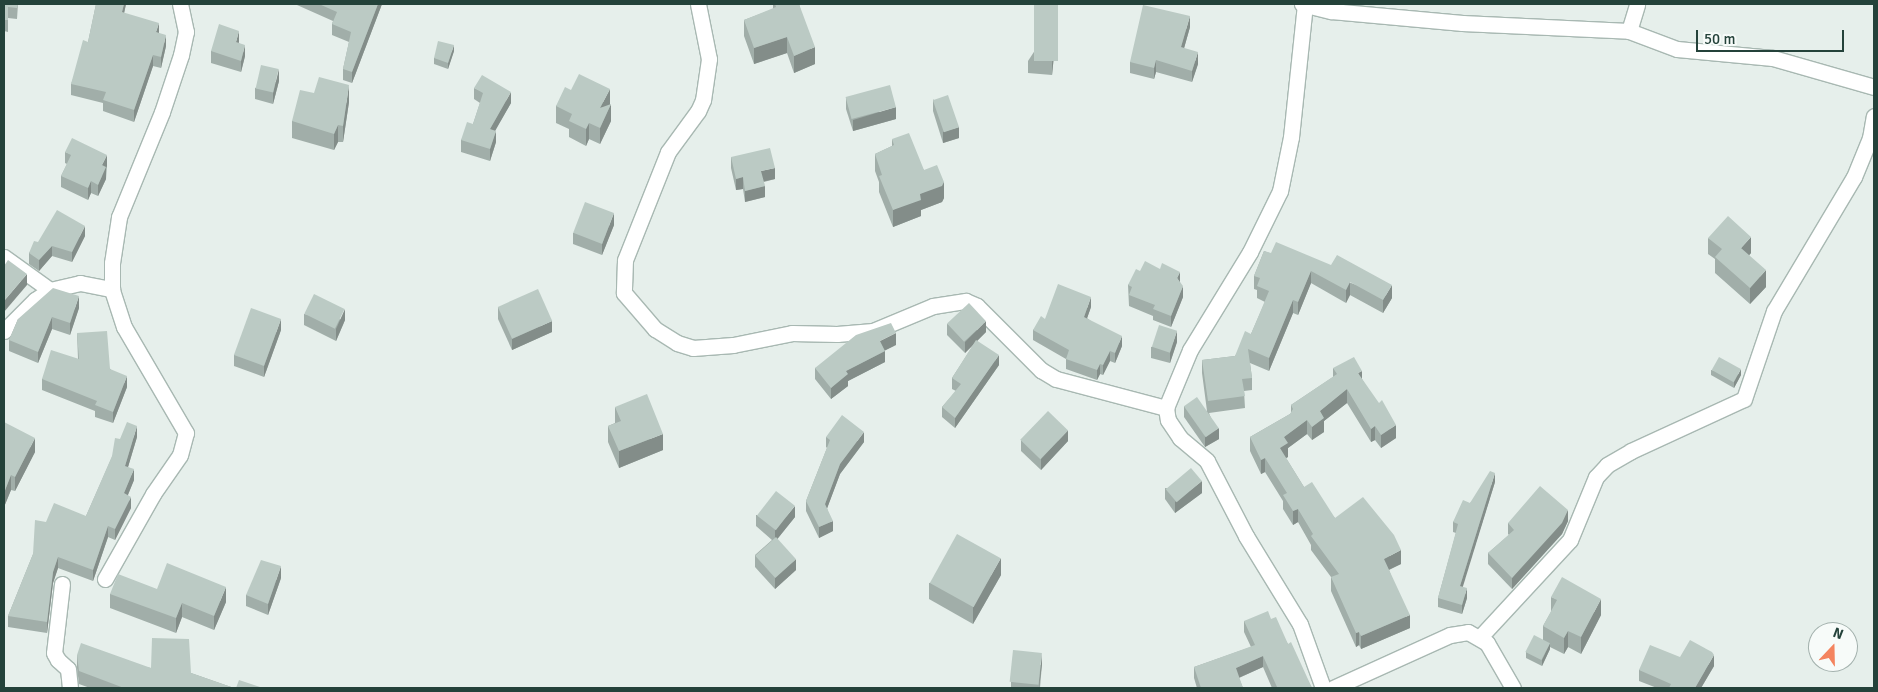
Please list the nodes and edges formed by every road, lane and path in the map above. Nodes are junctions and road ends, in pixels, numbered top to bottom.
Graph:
1 (180, 4) edge
2 (698, 4) edge
3 (1304, 4) edge
4 (1638, 4) edge
5 (1629, 31) junction
6 (1874, 87) edge
7 (1874, 116) edge
8 (4, 257) edge
9 (112, 289) junction
10 (50, 290) junction
11 (4, 331) edge
12 (1166, 408) junction
13 (106, 580) dead end
14 (62, 584) dead end
15 (1481, 636) junction
16 (70, 688) edge
17 (1323, 688) edge
18 (1333, 688) edge
19 (1513, 688) edge

1 - 9 street
2 - 12 street
3 - 5 street
3 - 12 street
4 - 5 street
5 - 6 street
7 - 15 street
8 - 10 street
9 - 10 street
9 - 13 street
10 - 11 street
12 - 17 street
14 - 16 street
15 - 18 street
15 - 19 street

